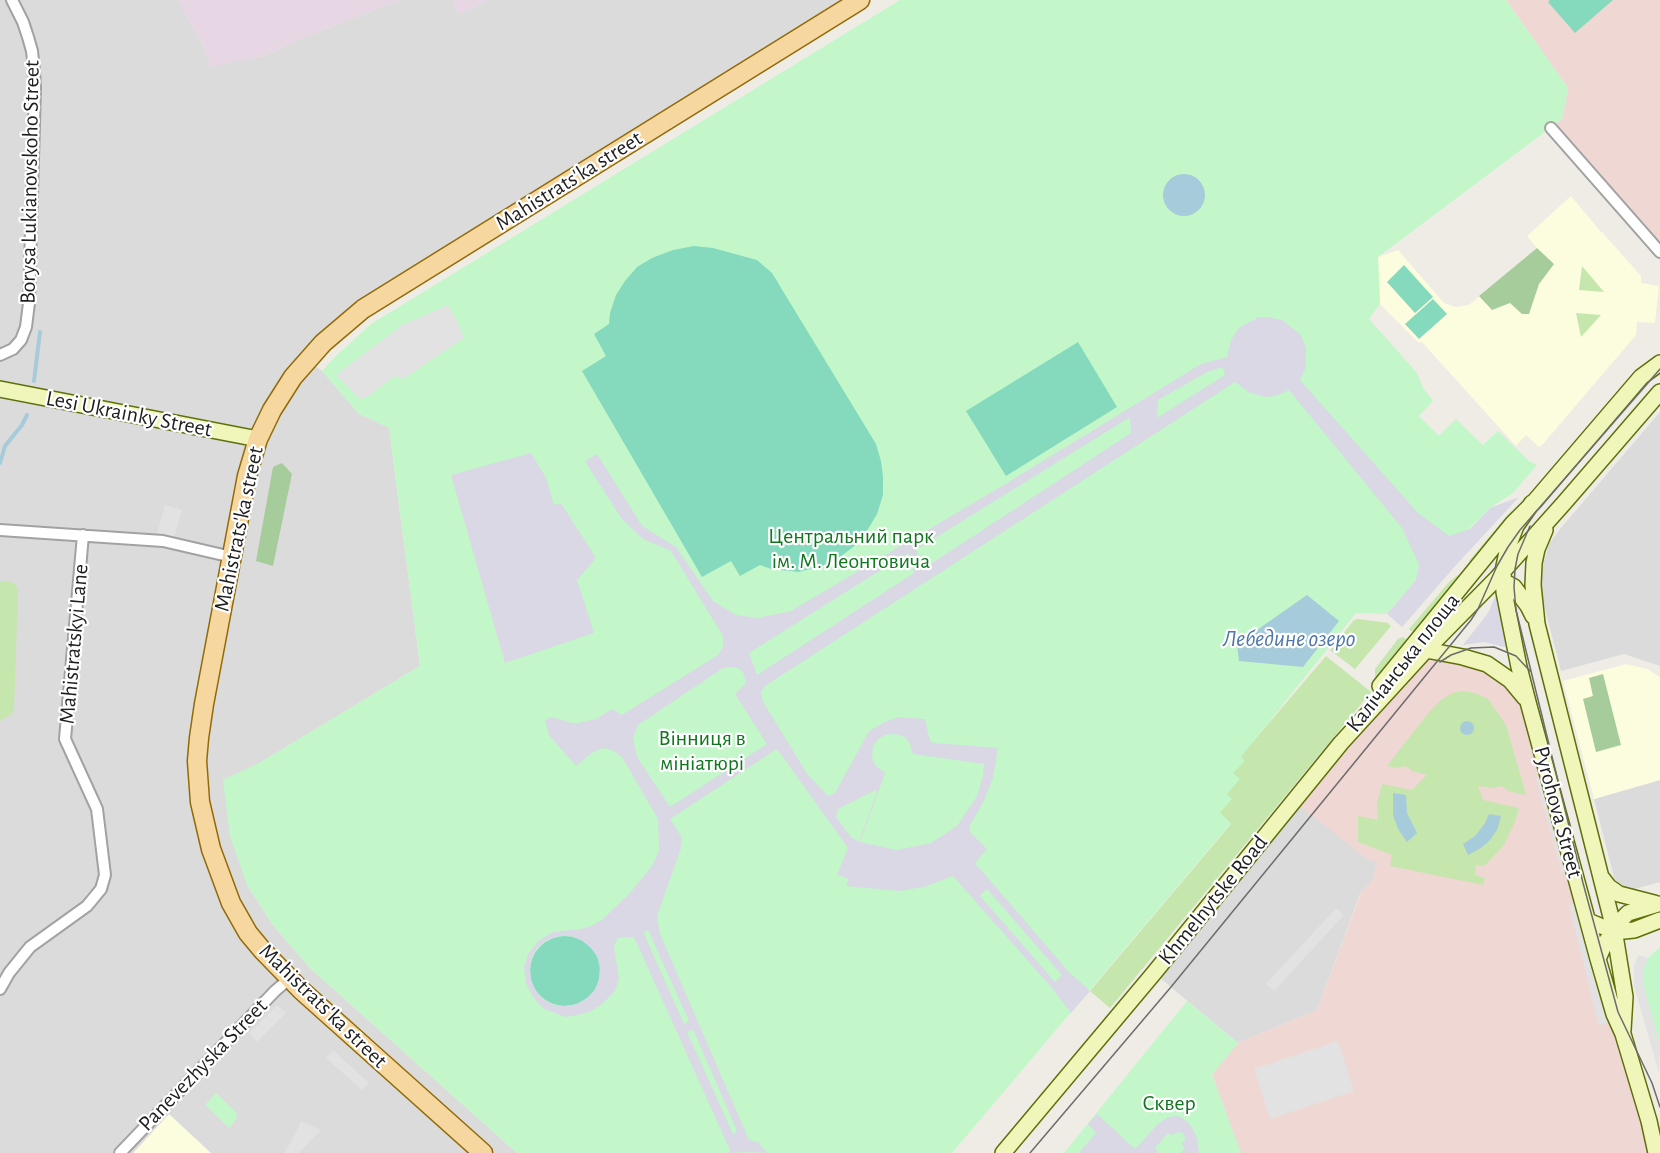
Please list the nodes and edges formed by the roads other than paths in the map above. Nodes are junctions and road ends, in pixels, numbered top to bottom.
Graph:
1 (12, 0) edge
2 (860, 0) edge
3 (1551, 128) dead end
4 (1660, 252) edge
5 (0, 355) edge
6 (1660, 363) edge
7 (0, 389) edge
8 (1660, 392) edge
9 (258, 439) junction
10 (1532, 503) junction
11 (1564, 503) junction
12 (0, 530) edge
13 (83, 535) junction
14 (232, 557) junction
15 (1501, 576) junction
16 (1465, 583) junction
17 (1537, 624) junction
18 (1426, 650) junction
19 (1528, 702) junction
20 (1341, 743) junction
21 (1602, 878) junction
22 (1659, 904) edge
23 (1660, 920) edge
24 (1588, 921) junction
25 (1614, 929) junction
26 (1634, 930) junction
27 (1619, 954) junction
28 (1598, 959) junction
29 (289, 979) junction
30 (0, 988) edge
31 (1623, 1034) junction
32 (1655, 1150) edge
33 (120, 1153) edge
34 (483, 1153) edge
35 (1003, 1153) edge

1 - 5 street, Borysa Lukianovskoho Street
2 - 9 main road, Mahistrats'ka street
3 - 4 street
6 - 10 main road, Калічанська площа
7 - 9 main road, Lesi Ukrainky Street
8 - 11 main road
9 - 14 main road, Mahistrats'ka street
10 - 15 main road, Калічанська площа
10 - 16 main road, Калічанська площа
11 - 15 main road, Калічанська площа
11 - 17 main road
12 - 13 street, Mahistratskyi Lane
13 - 14 street, Mahistratskyi Lane
13 - 30 street, Mahistratskyi Lane
14 - 29 main road, Mahistrats'ka street
15 - 16 main road, Калічанська площа
15 - 17 main road
15 - 18 main road, Калічанська площа
15 - 19 main road, Калічанська площа
16 - 20 main road, Калічанська площа
17 - 21 main road, Pyrohova Street
18 - 19 main road, Калічанська площа
18 - 20 main road, Khmelnytske Road
19 - 24 main road, Pyrohova Street
20 - 35 main road, Khmelnytske Road
21 - 22 main road, Pyrohova Street
21 - 25 main road, Pyrohova Street
22 - 25 main road, Pyrohova Street
23 - 26 main road
24 - 25 main road
24 - 28 main road, Pyrohova Street
25 - 26 main road
25 - 27 main road
25 - 28 main road, Pyrohova Street
26 - 27 main road
27 - 31 main road
28 - 31 main road, Pyrohova Street
29 - 33 street, Panevezhyska Street
29 - 34 main road, Mahistrats'ka street
31 - 32 main road, Pyrohova Street

